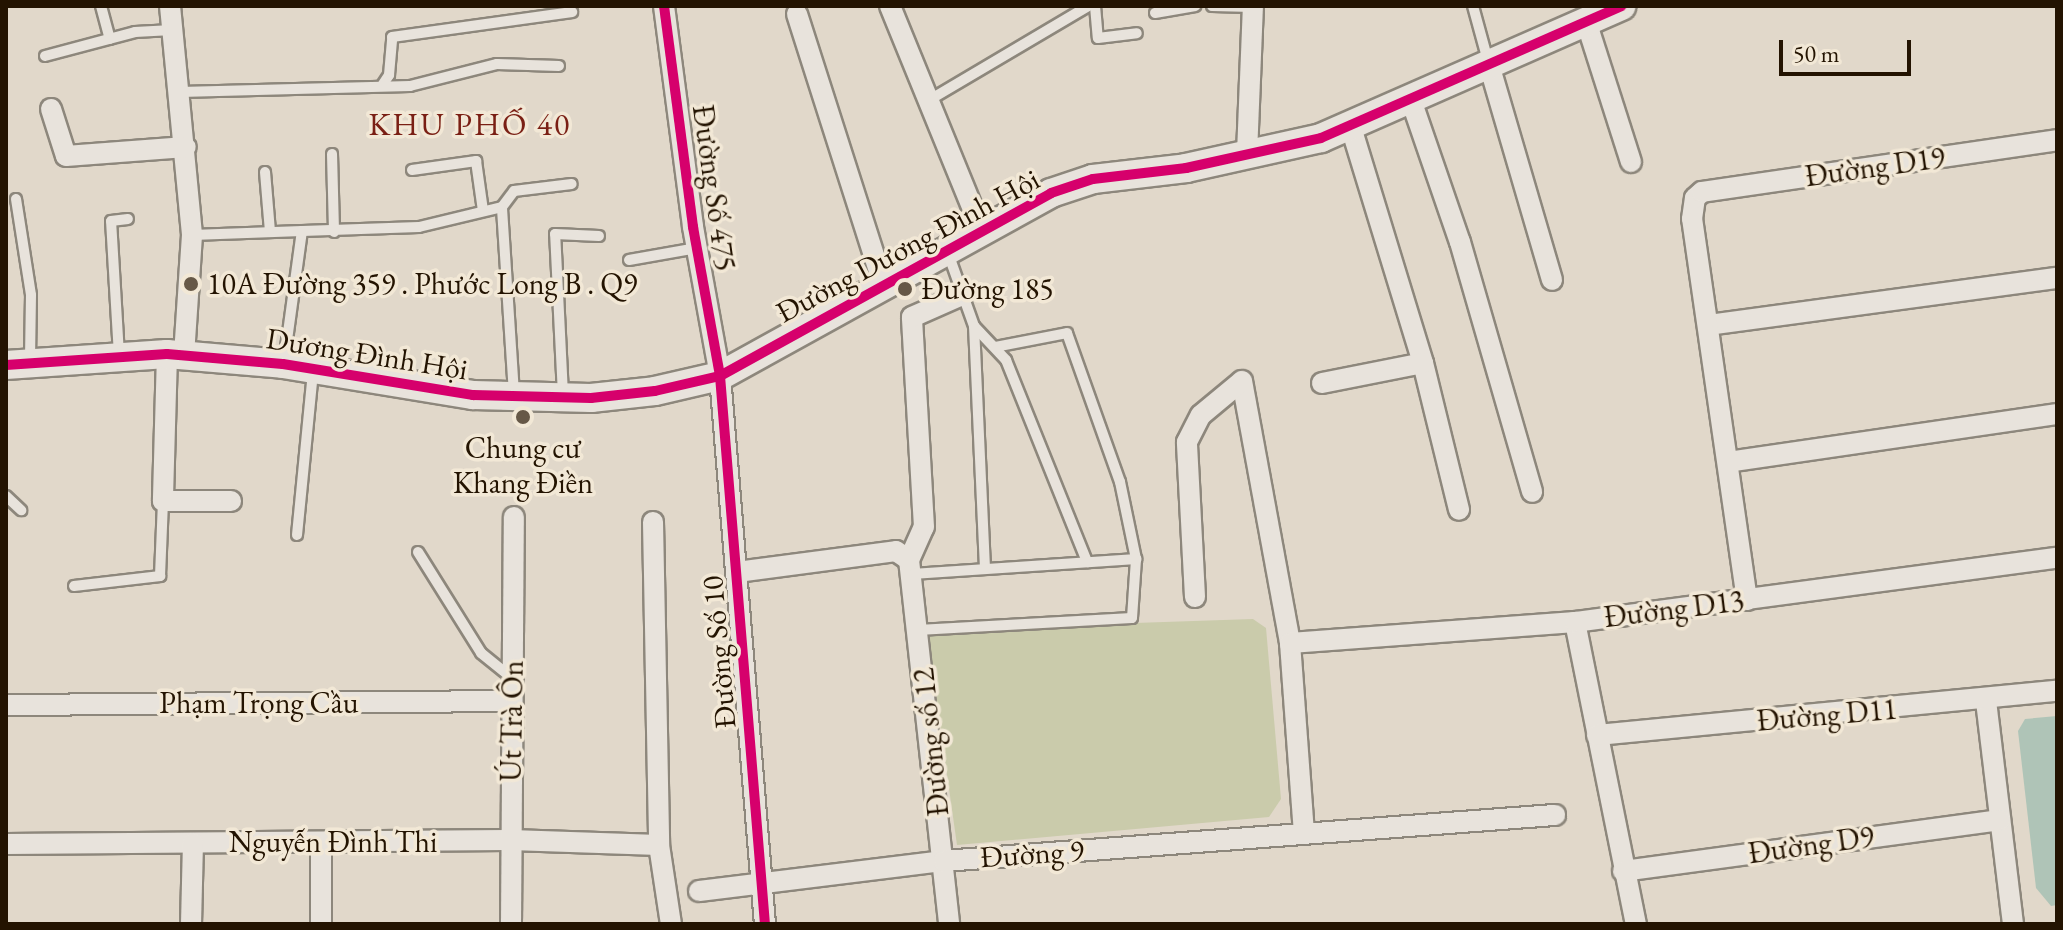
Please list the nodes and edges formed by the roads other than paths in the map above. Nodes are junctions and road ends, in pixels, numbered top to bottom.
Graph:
1 (101, 6) edge
2 (170, 6) edge
3 (664, 6) edge
4 (890, 6) edge
5 (1088, 6) edge
6 (1095, 6) edge
7 (1195, 6) edge
8 (1212, 6) edge
9 (1473, 6) edge
10 (1621, 6) edge
11 (1253, 7) edge
12 (572, 12) dead end
13 (1155, 13) dead end
14 (797, 14) dead end
15 (1586, 21) junction
16 (172, 30) junction
17 (1137, 33) dead end
18 (110, 39) junction
19 (45, 56) dead end
20 (1488, 61) junction
21 (559, 66) dead end
22 (383, 84) junction
23 (180, 92) junction
24 (1410, 97) junction
25 (931, 99) junction
26 (51, 109) dead end
27 (1350, 124) junction
28 (2057, 140) edge
29 (186, 147) junction
30 (332, 154) dead end
31 (1247, 154) junction
32 (1631, 162) dead end
33 (412, 170) dead end
34 (265, 172) dead end
35 (572, 184) dead end
36 (16, 199) dead end
37 (502, 207) junction
38 (483, 211) junction
39 (128, 219) dead end
40 (302, 231) junction
41 (982, 231) junction
42 (270, 232) junction
43 (334, 232) junction
44 (192, 235) junction
45 (599, 236) dead end
46 (697, 248) junction
47 (948, 251) junction
48 (629, 260) dead end
49 (2057, 278) edge
50 (1552, 280) dead end
51 (883, 284) junction
52 (962, 295) junction
53 (1708, 325) junction
54 (974, 326) junction
55 (995, 347) junction
56 (175, 354) junction
57 (119, 355) junction
58 (18, 363) edge
59 (1423, 363) junction
60 (283, 364) junction
61 (313, 369) junction
62 (720, 376) junction
63 (1322, 383) dead end
64 (514, 396) junction
65 (563, 397) junction
66 (2057, 414) edge
67 (1728, 462) junction
68 (1532, 492) dead end
69 (6, 496) edge
70 (163, 501) junction
71 (231, 501) dead end
72 (21, 510) dead end
73 (1459, 510) dead end
74 (514, 517) dead end
75 (653, 522) dead end
76 (297, 535) dead end
77 (418, 552) dead end
78 (2057, 558) edge
79 (1136, 559) junction
80 (1087, 562) junction
81 (910, 567) junction
82 (985, 568) junction
83 (737, 572) junction
84 (74, 586) dead end
85 (1195, 597) dead end
86 (1747, 600) junction
87 (1575, 622) junction
88 (918, 630) junction
89 (1290, 643) junction
90 (513, 678) junction
91 (2057, 691) edge
92 (512, 701) junction
93 (1986, 701) junction
94 (6, 705) edge
95 (1597, 735) junction
96 (1555, 815) dead end
97 (2000, 820) junction
98 (1304, 833) junction
99 (511, 840) junction
100 (193, 843) junction
101 (321, 843) junction
102 (6, 844) edge
103 (659, 845) junction
104 (944, 861) junction
105 (1623, 871) junction
106 (762, 883) junction
107 (699, 891) dead end
108 (191, 924) edge
109 (321, 924) edge
110 (511, 924) edge
111 (671, 924) edge
112 (765, 924) edge
113 (949, 924) edge
114 (1636, 924) edge
115 (2013, 924) edge

1 - 18 lane
2 - 16 street
3 - 46 street, Đường Số 475
4 - 25 street
5 - 25 lane
6 - 17 lane
7 - 13 lane
8 - 11 lane
9 - 20 lane
10 - 15 street, Đường Dương Đình Hội
11 - 31 street
12 - 22 lane
14 - 51 street
15 - 20 street, Đường Dương Đình Hội
15 - 32 street
16 - 18 lane
16 - 23 street
18 - 19 lane
20 - 24 street, Đường Dương Đình Hội
20 - 50 street
21 - 22 lane
22 - 23 lane
23 - 29 street
24 - 27 street, Đường Dương Đình Hội
24 - 68 street
25 - 41 street
26 - 29 street
27 - 31 street, Đường Dương Đình Hội
27 - 59 street
28 - 53 street, Đường D19
29 - 44 street
30 - 43 lane
31 - 41 street, Đường Dương Đình Hội
33 - 38 lane
34 - 42 lane
35 - 37 lane
36 - 58 lane
37 - 38 lane
37 - 64 lane
38 - 43 lane
39 - 57 lane
40 - 42 lane
40 - 43 lane
40 - 60 lane
41 - 47 street, Đường Dương Đình Hội
42 - 44 lane
44 - 56 street
45 - 65 lane
46 - 48 lane
46 - 62 street, Đường Số 475
47 - 51 street, Đường Dương Đình Hội
47 - 52 lane
49 - 53 street
51 - 62 street, Đường Dương Đình Hội
52 - 54 lane
52 - 81 street
53 - 67 street
54 - 55 lane
54 - 82 lane
55 - 79 lane
55 - 80 lane
56 - 57 street, Dương Đình Hội
56 - 60 street, Dương Đình Hội
56 - 70 street
57 - 58 street, Dương Đình Hội
59 - 63 street
59 - 73 street
60 - 61 street, Dương Đình Hội
61 - 64 street, Dương Đình Hội
61 - 76 lane
62 - 65 street, Dương Đình Hội
62 - 83 street, Đường Số 10
64 - 65 street, Dương Đình Hội
66 - 67 street
67 - 86 street
69 - 72 lane
70 - 71 street
70 - 84 lane
74 - 90 street, Út Trà Ôn
75 - 103 street
77 - 90 lane
78 - 86 street, Đường D13
79 - 80 lane
79 - 88 lane
80 - 82 lane
81 - 82 lane
81 - 83 street
81 - 88 street, Đường số 12
83 - 106 street, Đường Số 10
85 - 89 street
86 - 87 street, Đường D13
87 - 89 street, Đường D13
87 - 95 street
88 - 104 street, Đường số 12
89 - 98 street
90 - 92 street, Út Trà Ôn
91 - 93 street, Đường D11
92 - 94 street, Phạm Trọng Cầu
92 - 99 street, Út Trà Ôn
93 - 95 street, Đường D11
93 - 97 street
95 - 105 street
96 - 98 street, Đường 9
97 - 105 street, Đường D9
97 - 115 street
98 - 104 street, Đường 9
99 - 101 street, Nguyễn Đình Thi
99 - 103 street, Nguyễn Đình Thi
99 - 110 street, Út Trà Ôn
100 - 101 street, Nguyễn Đình Thi
100 - 102 street, Nguyễn Đình Thi
100 - 108 street
101 - 109 street
103 - 111 street
104 - 106 street, Đường 9
104 - 113 street, Đường số 12
105 - 114 street
106 - 107 street, Đường 9
106 - 112 street, Đường Số 10

